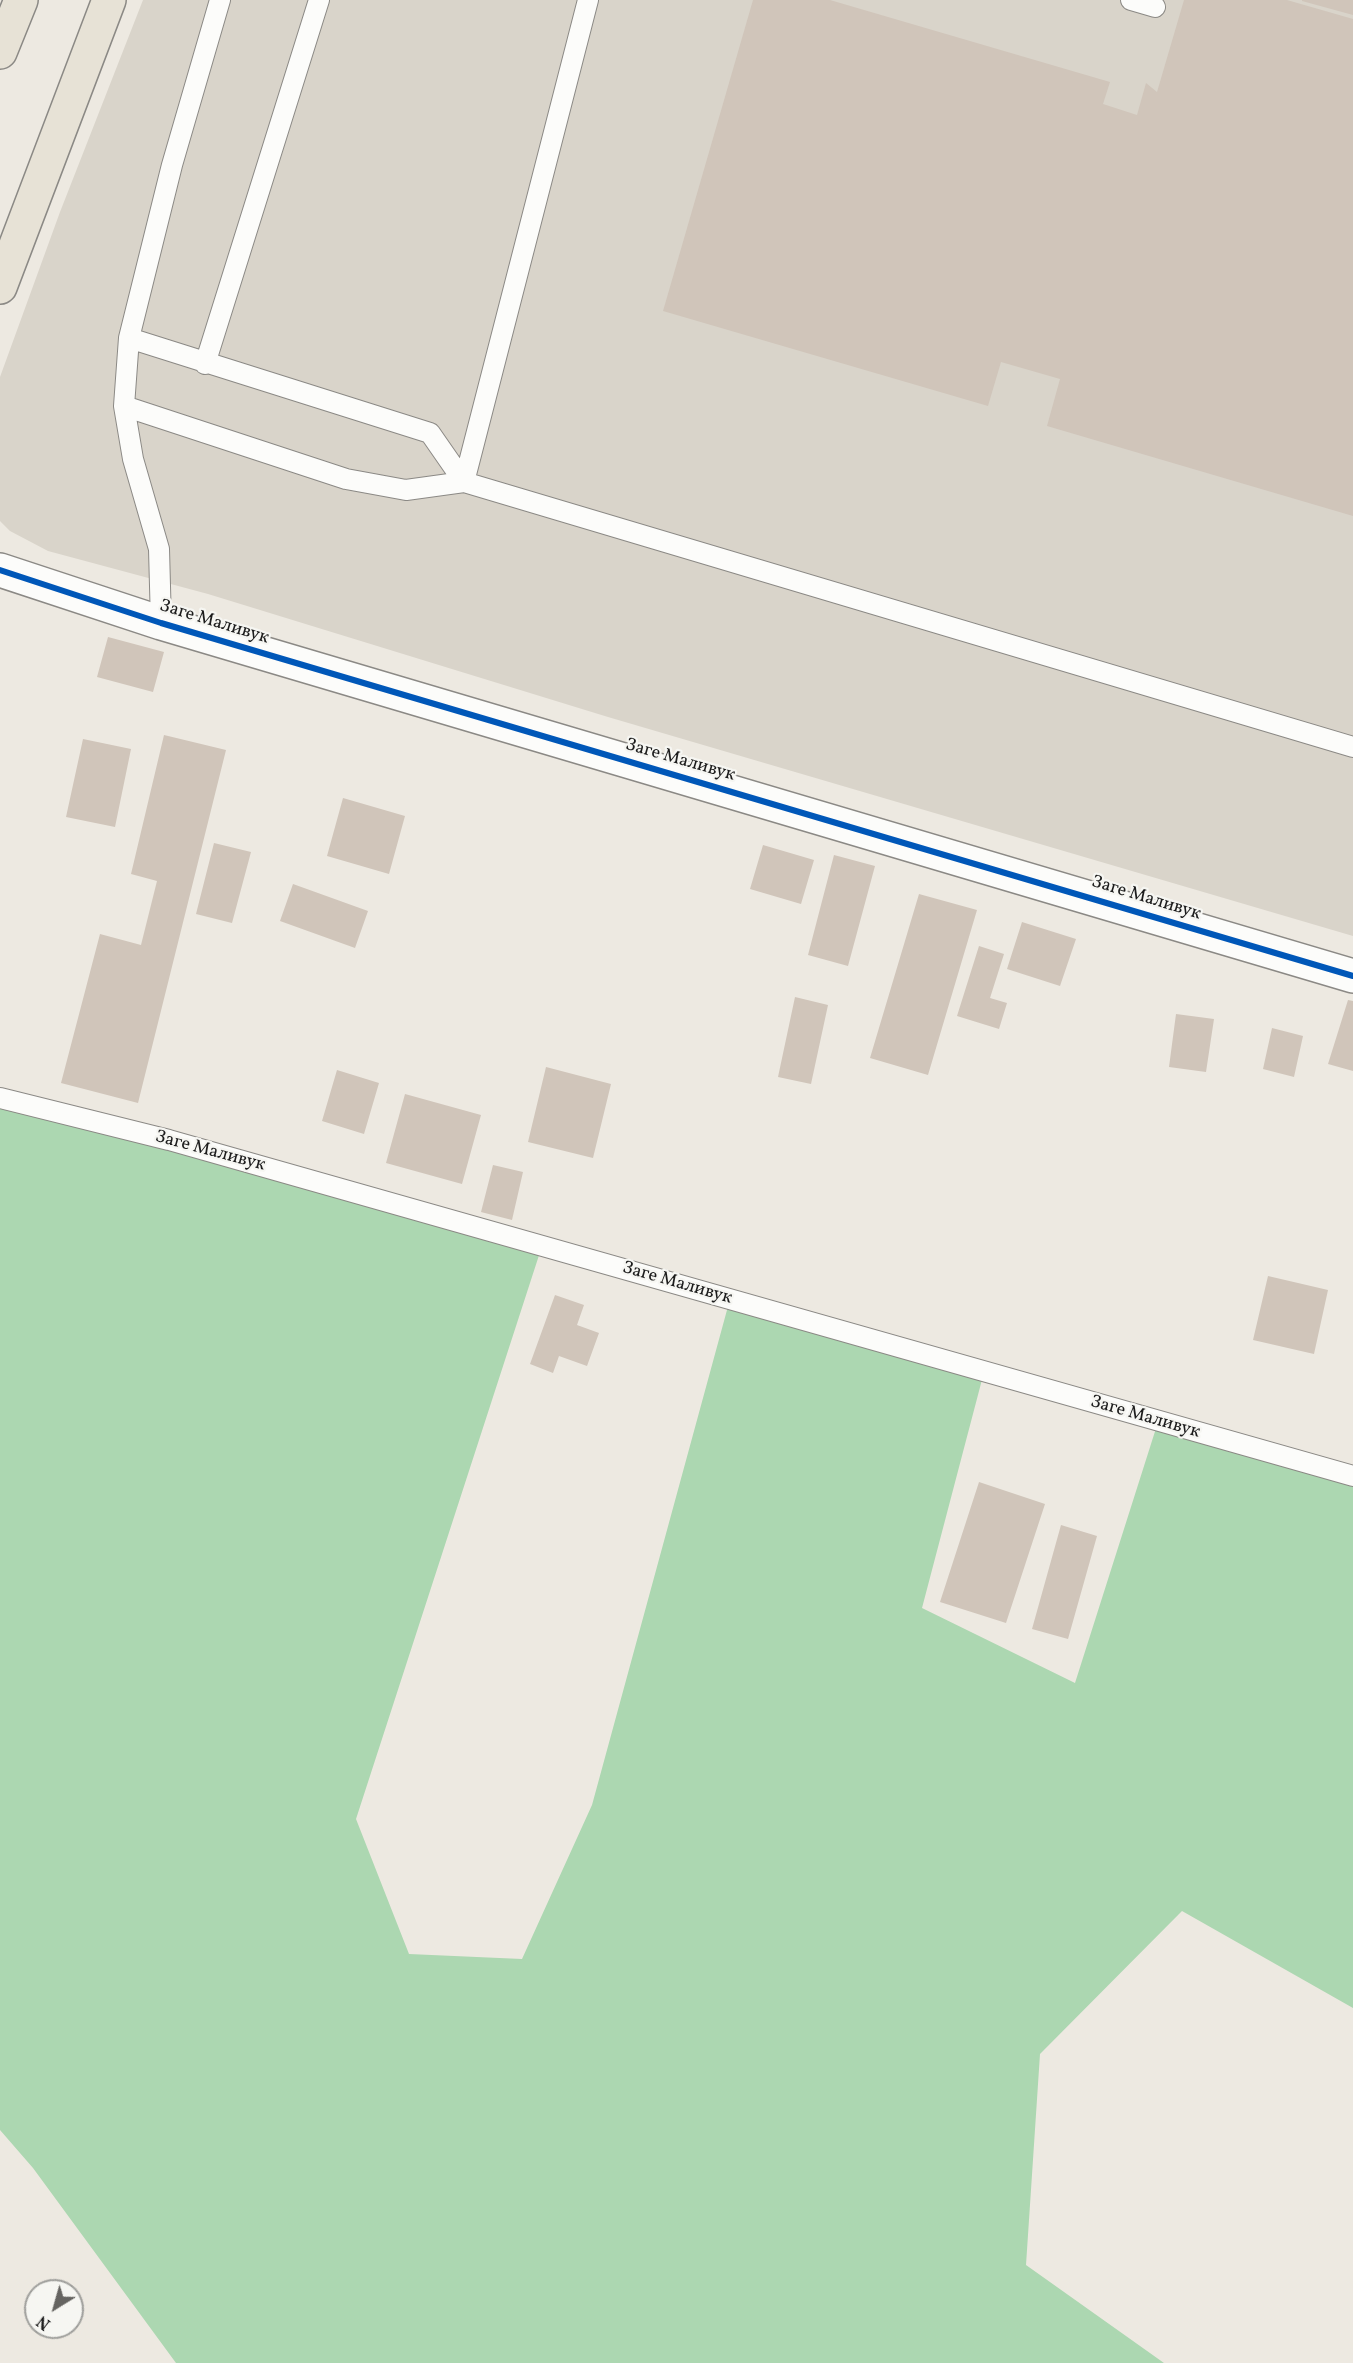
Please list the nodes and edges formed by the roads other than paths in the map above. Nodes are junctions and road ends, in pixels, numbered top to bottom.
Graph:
1 (21, 0) edge
2 (109, 0) edge
3 (220, 0) edge
4 (319, 0) edge
5 (588, 0) edge
6 (1131, 0) edge
7 (1155, 7) dead end
8 (0, 52) edge
9 (0, 287) edge
10 (129, 339) junction
11 (205, 364) junction
12 (124, 406) junction
13 (464, 482) junction
14 (0, 570) edge
15 (161, 623) junction
16 (1353, 747) edge
17 (1353, 976) edge
18 (0, 1098) edge
19 (1353, 1476) edge

1 - 8 highway
2 - 9 highway
3 - 10 lane
4 - 11 lane
5 - 13 lane
6 - 7 lane
10 - 11 lane
10 - 12 lane
11 - 13 lane
12 - 13 lane
12 - 15 lane
13 - 16 lane
14 - 15 street, Заге Маливук
15 - 17 street, Заге Маливук
18 - 19 lane, Заге Маливук

